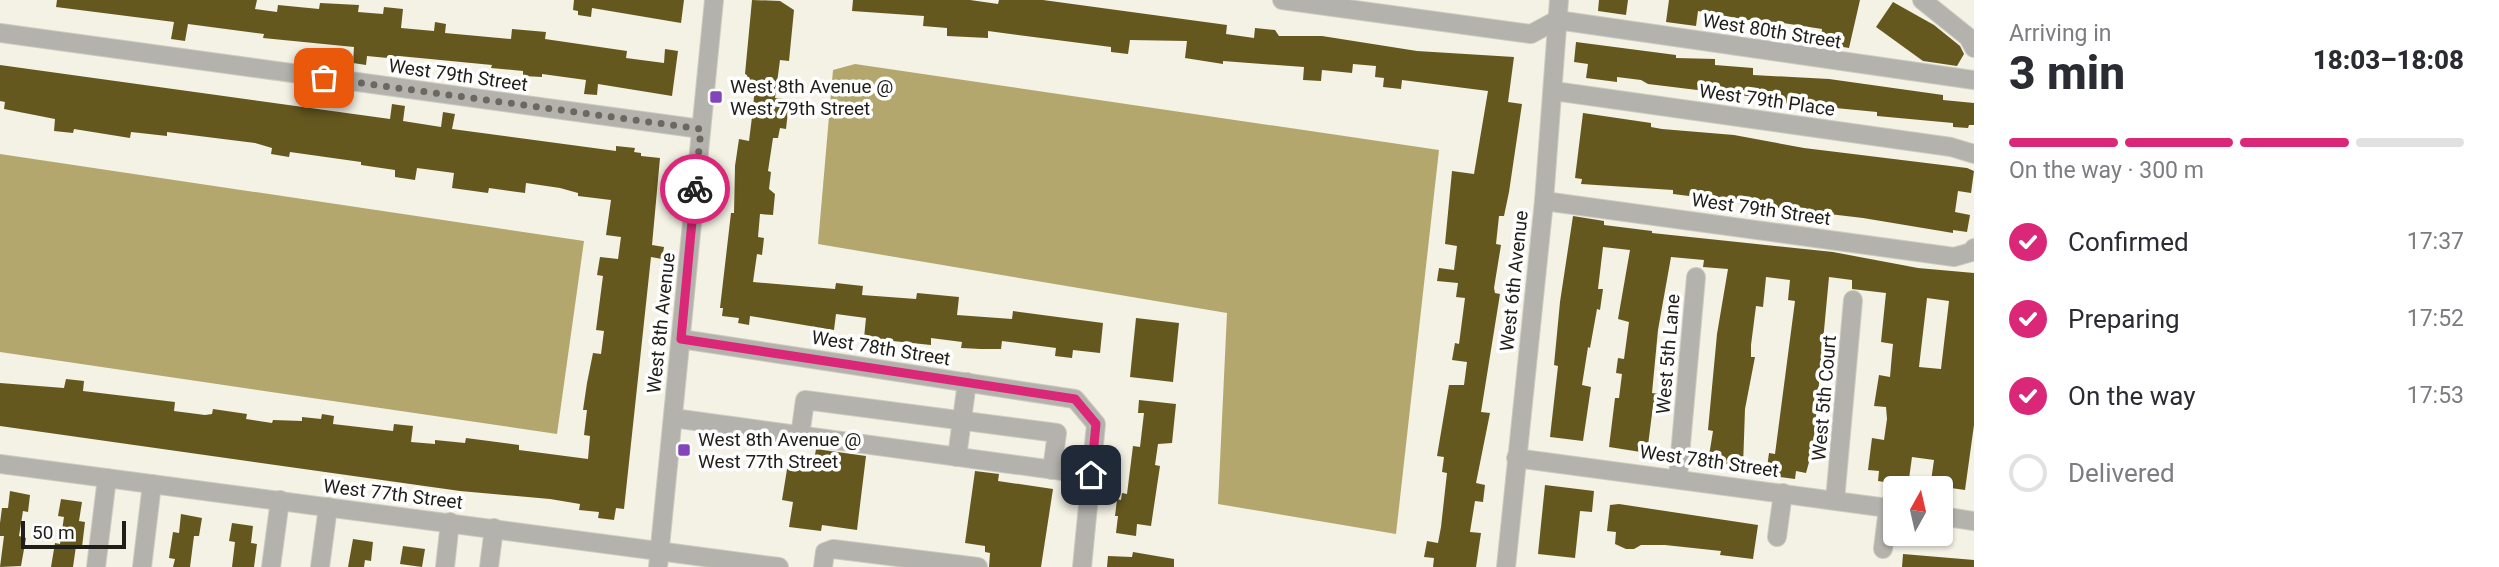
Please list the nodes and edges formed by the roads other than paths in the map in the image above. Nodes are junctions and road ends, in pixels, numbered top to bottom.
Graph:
1 (714, 0) edge
2 (1282, 0) edge
3 (1559, 0) edge
4 (1922, 0) edge
5 (1557, 20) junction
6 (0, 33) edge
7 (1974, 48) edge
8 (1971, 81) edge
9 (1554, 91) junction
10 (701, 129) junction
11 (1974, 154) edge
12 (1544, 201) junction
13 (1973, 250) edge
14 (1696, 276) dead end
15 (1853, 300) dead end
16 (681, 339) junction
17 (967, 382) junction
18 (673, 418) junction
19 (962, 421) junction
20 (800, 436) junction
21 (957, 457) junction
22 (1516, 458) junction
23 (0, 464) edge
24 (1052, 470) junction
25 (1091, 475) junction
26 (1678, 477) junction
27 (107, 478) junction
28 (152, 484) junction
29 (1783, 493) junction
30 (280, 500) junction
31 (1835, 500) junction
32 (328, 507) junction
33 (1883, 508) edge
34 (1953, 517) edge
35 (1974, 520) edge
36 (450, 522) junction
37 (494, 528) junction
38 (1777, 537) dead end
39 (1884, 546) edge
40 (1883, 549) dead end
41 (659, 558) edge
42 (96, 567) edge
43 (142, 567) edge
44 (271, 567) edge
45 (320, 567) edge
46 (445, 567) edge
47 (489, 567) edge
48 (779, 567) edge
49 (823, 567) edge
50 (977, 567) edge
51 (1082, 567) edge
52 (1506, 567) edge

1 - 10 street, West 8th Avenue
2 - 5 street
3 - 5 street, West 6th Avenue
4 - 7 street
5 - 8 street, West 80th Street
5 - 9 street, West 6th Avenue
6 - 10 street, West 79th Street
9 - 11 street, West 79th Place
9 - 12 street, West 6th Avenue
10 - 16 street, West 8th Avenue
12 - 13 street, West 79th Street
12 - 22 street, West 6th Avenue
14 - 26 street, West 5th Lane
15 - 31 street, West 5th Court
16 - 17 street, West 78th Street
16 - 18 street, West 8th Avenue
17 - 19 street
17 - 25 street, West 78th Street
18 - 20 street
18 - 41 street, West 8th Avenue
19 - 20 street
19 - 21 street
19 - 24 street
20 - 21 street
21 - 24 street
22 - 26 street, West 78th Street
22 - 52 street, West 6th Avenue
23 - 27 street, West 77th Street
24 - 25 street
25 - 51 street
26 - 29 street, West 78th Street
27 - 28 street, West 77th Street
27 - 42 street
28 - 30 street, West 77th Street
28 - 43 street
29 - 31 street, West 78th Street
29 - 38 street
30 - 32 street, West 77th Street
30 - 44 street
31 - 33 street, West 78th Street
32 - 36 street, West 77th Street
32 - 45 street
34 - 35 street
36 - 37 street, West 77th Street
36 - 46 street
37 - 41 street, West 77th Street
37 - 47 street
39 - 40 street
41 - 48 street, West 77th Street
49 - 50 street

